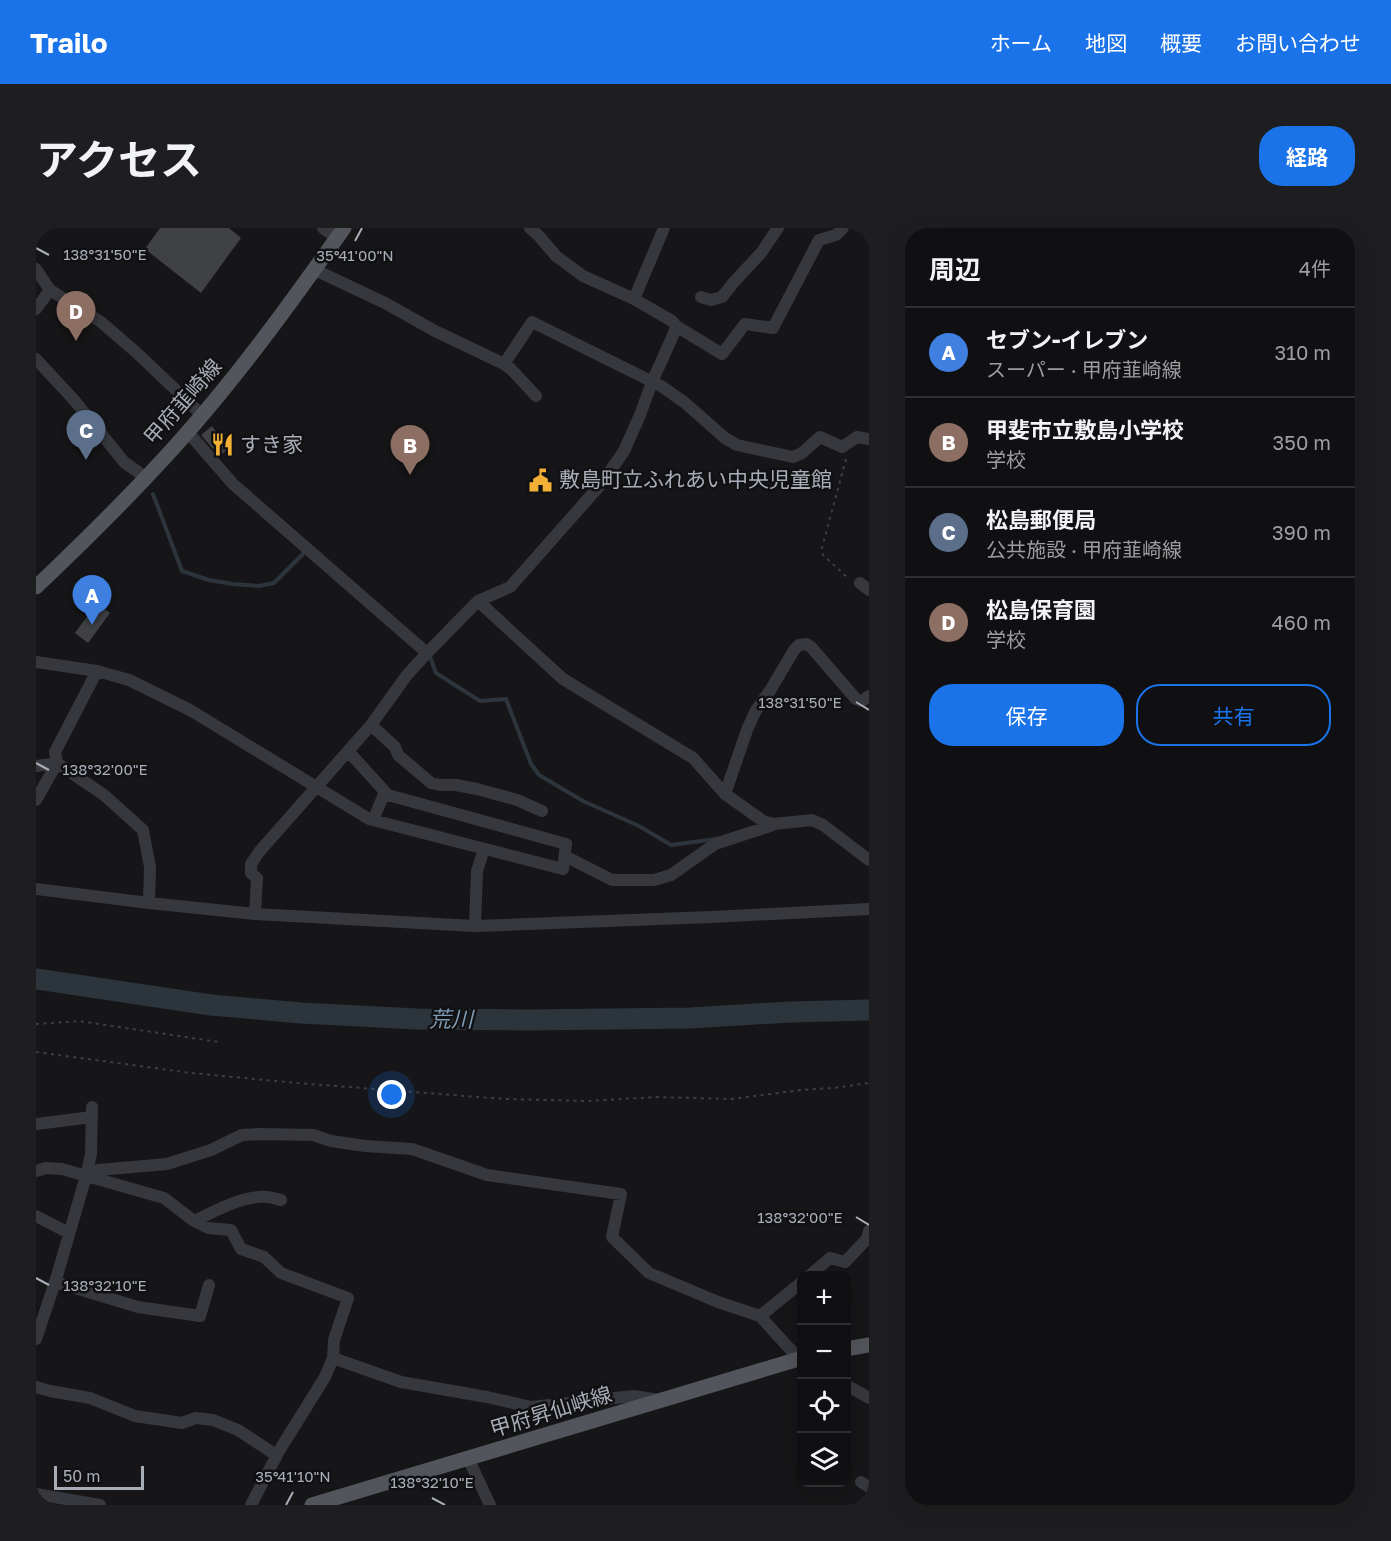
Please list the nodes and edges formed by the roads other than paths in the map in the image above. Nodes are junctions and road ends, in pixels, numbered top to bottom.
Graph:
1 (323, 228) edge
2 (530, 228) edge
3 (664, 228) edge
4 (778, 228) edge
5 (843, 228) edge
6 (341, 233) edge
7 (36, 269) edge
8 (313, 269) junction
9 (50, 290) junction
10 (700, 297) dead end
11 (634, 299) junction
12 (36, 309) edge
13 (676, 326) junction
14 (36, 359) edge
15 (504, 364) junction
16 (652, 382) junction
17 (536, 396) dead end
18 (202, 415) junction
19 (187, 431) junction
20 (869, 439) edge
21 (145, 477) junction
22 (36, 587) edge
23 (478, 601) junction
24 (427, 653) junction
25 (36, 662) edge
26 (97, 671) junction
27 (869, 696) edge
28 (371, 725) junction
29 (348, 751) junction
30 (57, 763) junction
31 (36, 766) edge
32 (316, 787) junction
33 (385, 792) junction
34 (725, 794) junction
35 (36, 800) edge
36 (542, 811) dead end
37 (373, 820) junction
38 (774, 824) junction
39 (484, 849) junction
40 (565, 856) junction
41 (869, 860) edge
42 (36, 889) edge
43 (148, 903) junction
44 (869, 909) edge
45 (255, 914) junction
46 (475, 926) junction
47 (36, 1124) edge
48 (36, 1171) edge
49 (86, 1176) junction
50 (281, 1200) dead end
51 (36, 1215) edge
52 (194, 1221) junction
53 (869, 1231) edge
54 (69, 1233) junction
55 (814, 1271) edge
56 (55, 1282) junction
57 (209, 1285) dead end
58 (797, 1285) edge
59 (760, 1316) junction
60 (36, 1339) edge
61 (869, 1344) edge
62 (851, 1348) edge
63 (797, 1355) edge
64 (333, 1358) junction
65 (797, 1360) edge
66 (36, 1387) edge
67 (851, 1388) edge
68 (869, 1398) edge
69 (662, 1400) junction
70 (276, 1455) junction
71 (468, 1458) junction
72 (36, 1494) edge
73 (100, 1505) edge
74 (251, 1505) edge
75 (312, 1505) edge
76 (490, 1505) edge

1 - 6 street
2 - 11 street
3 - 11 street
4 - 10 street
5 - 13 street
6 - 8 main road, 甲府韮崎線
7 - 9 street
8 - 15 street
8 - 18 main road, 甲府韮崎線
9 - 12 street
9 - 18 street
11 - 13 street
13 - 16 street
14 - 21 street
15 - 16 street
15 - 17 street
16 - 20 street
16 - 23 street
18 - 19 main road, 甲府韮崎線
19 - 21 main road, 甲府韮崎線
19 - 24 street
21 - 22 main road, 甲府韮崎線
23 - 24 street
23 - 34 street
24 - 28 street
25 - 26 street
26 - 30 street
26 - 32 street
27 - 34 street
28 - 29 street
28 - 36 street
29 - 32 street
29 - 33 street
30 - 31 street
30 - 35 street
30 - 43 street
32 - 37 street
32 - 45 street
33 - 37 street
33 - 40 street
34 - 38 street
37 - 39 street
38 - 40 street
38 - 41 street
39 - 40 street
39 - 46 street
42 - 43 street
43 - 45 street
44 - 46 street
45 - 46 street
47 - 49 street
48 - 49 street
49 - 52 street
49 - 54 street
49 - 59 street
50 - 52 street
51 - 54 street
52 - 64 street
53 - 55 street
54 - 56 street
56 - 57 street
56 - 60 street
58 - 59 street
59 - 63 street
61 - 62 main road
64 - 69 street
64 - 70 street
65 - 69 main road, 甲府昇仙峡線
66 - 70 street
67 - 68 street
69 - 71 main road, 甲府昇仙峡線
70 - 74 street
71 - 75 main road, 甲府昇仙峡線
71 - 76 street
72 - 73 street

